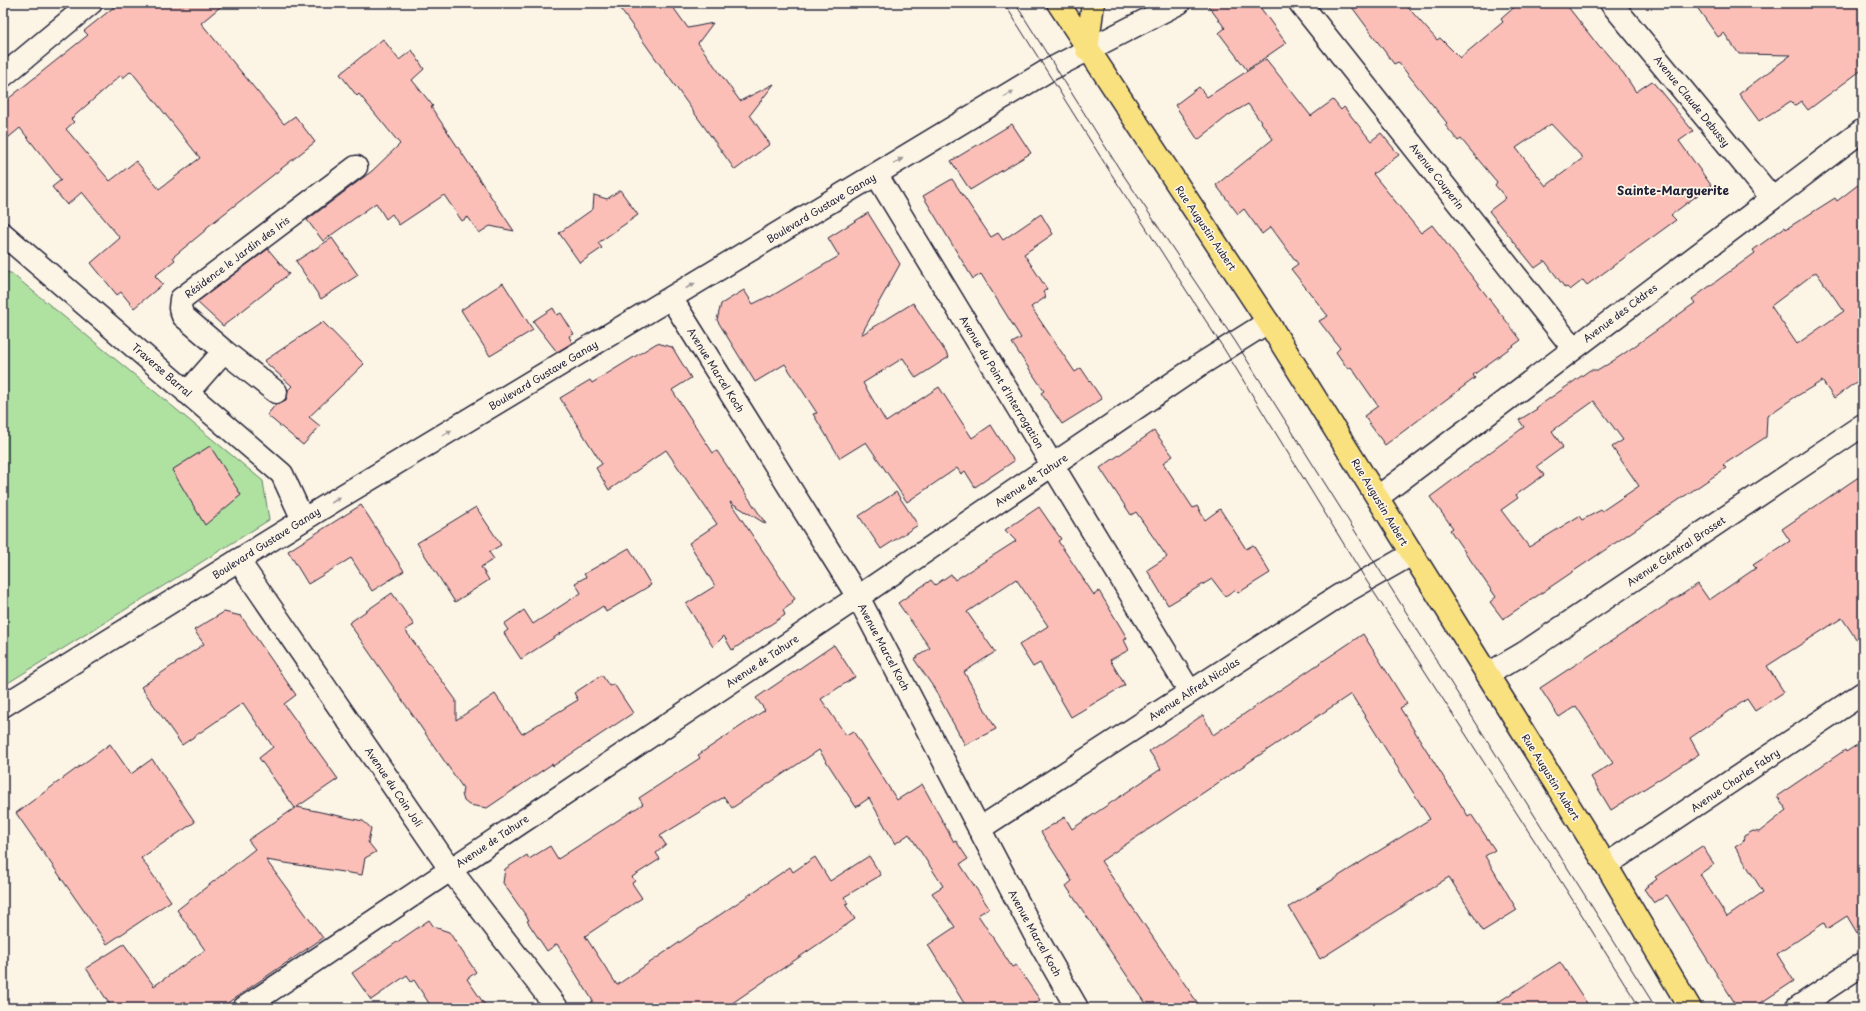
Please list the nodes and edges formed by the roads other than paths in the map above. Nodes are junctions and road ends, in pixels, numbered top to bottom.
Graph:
1 (91, 3) edge
2 (1058, 3) edge
3 (1093, 3) edge
4 (1178, 3) edge
5 (1300, 3) edge
6 (1612, 3) edge
7 (1087, 50) junction
8 (3, 76) edge
9 (1863, 130) edge
10 (356, 167) dead end
11 (876, 174) junction
12 (1772, 198) junction
13 (3, 234) edge
14 (671, 298) junction
15 (1268, 322) junction
16 (1573, 348) junction
17 (224, 351) junction
18 (187, 392) junction
19 (276, 392) dead end
20 (1863, 425) edge
21 (1052, 465) junction
22 (1378, 497) junction
23 (303, 520) junction
24 (1412, 554) junction
25 (238, 560) junction
26 (858, 598) junction
27 (1488, 674) junction
28 (1190, 692) junction
29 (1863, 694) edge
30 (3, 706) edge
31 (979, 829) junction
32 (1606, 865) junction
33 (450, 869) junction
34 (1863, 964) edge
35 (250, 1004) edge
36 (557, 1008) edge
37 (1077, 1008) edge
38 (1690, 1008) edge
39 (1797, 1008) edge

1 - 8 street
2 - 7 main road, Rue Augustin Aubert
3 - 7 main road
4 - 7 street, Boulevard Gustave Ganay
5 - 16 street, Avenue Couperin
6 - 12 street, Avenue Claude Debussy
11 -> 7 street, Boulevard Gustave Ganay
7 - 15 main road, Rue Augustin Aubert
9 - 12 street, Avenue des Cèdres
10 - 17 street, Résidence le Jardin des Iris
14 -> 11 street, Boulevard Gustave Ganay
11 - 21 street, Avenue du Point d'Interrogation
12 - 16 street, Avenue des Cèdres
13 - 18 street, Traverse Barral
23 -> 14 street, Boulevard Gustave Ganay
14 - 26 street, Avenue Marcel Koch
15 - 21 street, Avenue de Tahure
15 - 22 main road, Rue Augustin Aubert
16 - 22 street, Avenue des Cèdres
17 - 18 street
17 - 19 street
18 - 23 street, Traverse Barral
20 - 27 street, Avenue Général Brosset
21 - 26 street, Avenue de Tahure
21 - 28 street, Avenue du Point d'Interrogation
22 - 24 main road, Rue Augustin Aubert
23 - 25 street, Boulevard Gustave Ganay
24 - 27 main road, Rue Augustin Aubert
24 - 28 street, Avenue Alfred Nicolas
25 - 30 street, Boulevard Gustave Ganay
25 - 33 street, Avenue du Coin Joli
26 - 31 street, Avenue Marcel Koch
26 - 33 street, Avenue de Tahure
27 - 32 main road, Rue Augustin Aubert
28 - 31 street, Avenue Alfred Nicolas
29 - 32 street, Avenue Charles Fabry
31 - 37 street, Avenue Marcel Koch
32 - 38 main road, Rue Augustin Aubert
33 - 35 street, Avenue de Tahure
33 - 36 street, Avenue du Coin Joli
34 - 39 street

